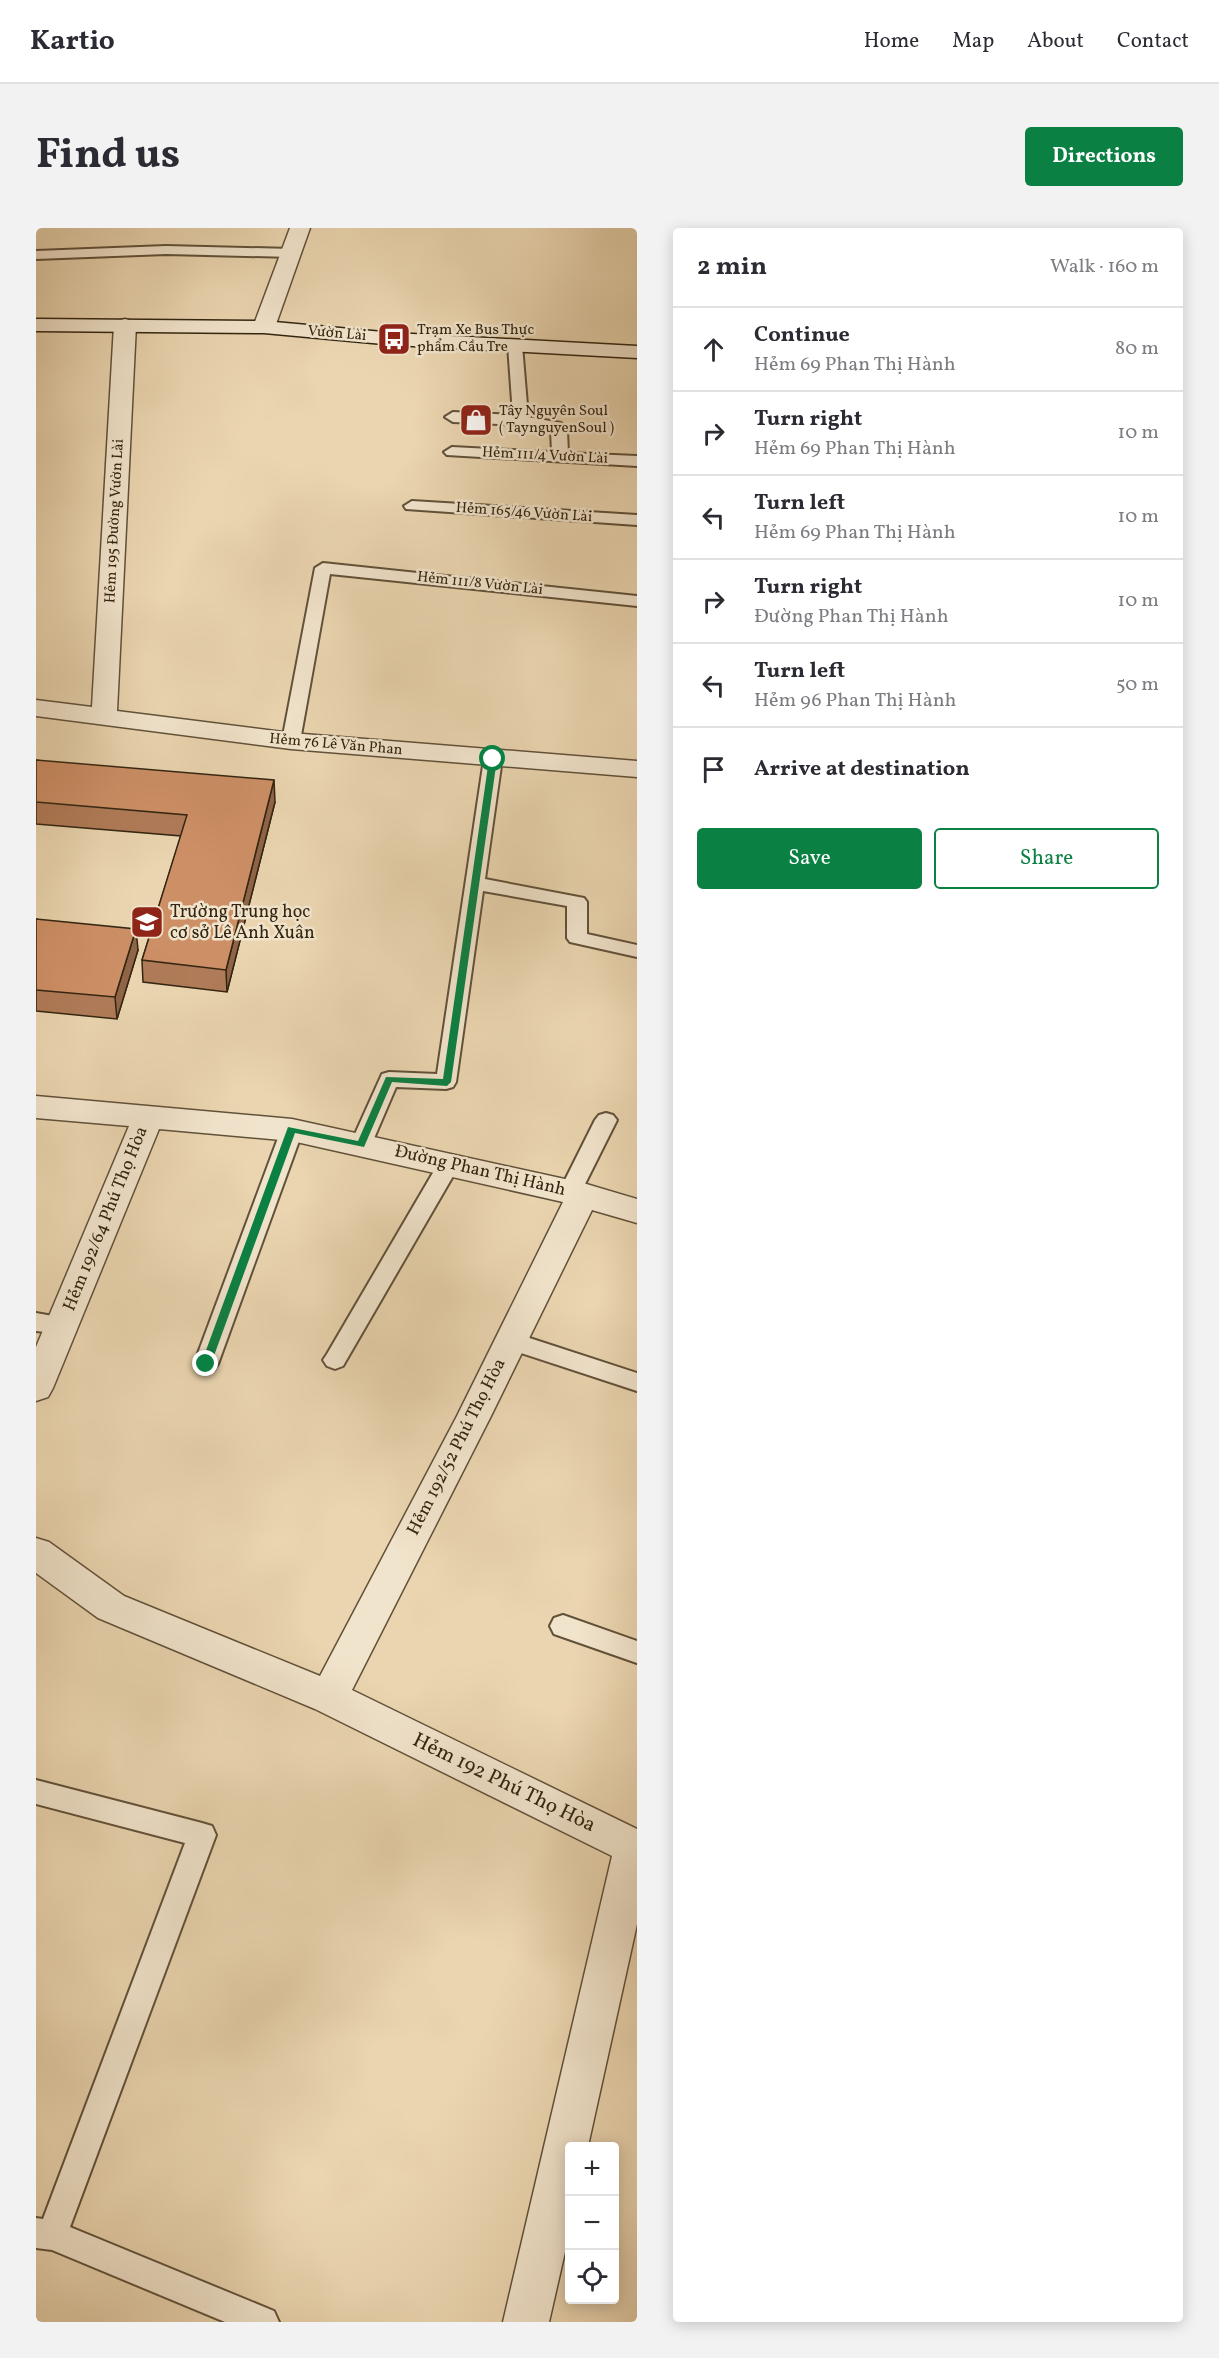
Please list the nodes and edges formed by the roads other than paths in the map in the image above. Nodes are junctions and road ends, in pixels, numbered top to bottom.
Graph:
1 (300, 228) edge
2 (292, 254) junction
3 (36, 255) edge
4 (36, 325) edge
5 (125, 325) junction
6 (264, 327) junction
7 (515, 345) junction
8 (637, 352) edge
9 (453, 417) dead end
10 (521, 420) junction
11 (453, 452) dead end
12 (560, 458) junction
13 (637, 461) edge
14 (412, 506) dead end
15 (637, 520) edge
16 (637, 601) edge
17 (36, 708) edge
18 (104, 717) junction
19 (291, 741) junction
20 (493, 759) junction
21 (637, 769) edge
22 (475, 883) junction
23 (637, 951) edge
24 (36, 1107) edge
25 (148, 1117) junction
26 (606, 1120) dead end
27 (292, 1130) junction
28 (361, 1145) junction
29 (449, 1164) junction
30 (577, 1193) junction
31 (637, 1211) edge
32 (49, 1324) edge
33 (511, 1341) junction
34 (335, 1360) dead end
35 (206, 1364) dead end
36 (637, 1382) edge
37 (36, 1388) edge
38 (36, 1553) edge
39 (563, 1626) dead end
40 (637, 1652) edge
41 (329, 1697) junction
42 (36, 1792) edge
43 (635, 1846) edge
44 (44, 2234) edge
45 (263, 2322) edge
46 (526, 2322) edge

1 - 2 street
2 - 3 lane
2 - 6 street
4 - 5 street, Vườn Lài
5 - 6 street, Vườn Lài
5 - 18 street, Hẻm 195 Đường Vườn Lài
6 - 7 street, Vườn Lài
7 - 8 street, Vườn Lài
7 - 10 lane
9 - 10 lane
10 - 12 lane
11 - 12 lane, Hẻm 111/4 Vườn Lài
12 - 13 lane, Hẻm 111/4 Vườn Lài
14 - 15 lane, Hẻm 165/46 Vườn Lài
16 - 19 lane, Hẻm 111/8 Vườn Lài
17 - 18 street, Hẻm 76 Lê Văn Phan
18 - 19 street, Hẻm 76 Lê Văn Phan
19 - 20 street, Hẻm 76 Lê Văn Phan
20 - 21 street, Hẻm 76 Lê Văn Phan
20 - 22 lane
22 - 23 lane
22 - 28 lane
24 - 25 street, Đường Phan Thị Hành
25 - 27 street, Đường Phan Thị Hành
25 - 32 street, Hẻm 192/64 Phú Thọ Hòa
26 - 30 lane
27 - 28 street, Đường Phan Thị Hành
27 - 35 lane
28 - 29 street, Đường Phan Thị Hành
29 - 30 street, Đường Phan Thị Hành
29 - 34 lane
30 - 31 street, Đường Phan Thị Hành
30 - 33 street, Hẻm 192/52 Phú Thọ Hòa
32 - 37 street, Hẻm 192/64 Phú Thọ Hòa
33 - 36 lane
33 - 41 street, Hẻm 192/52 Phú Thọ Hòa
38 - 41 street, Hẻm 192 Phú Thọ Hòa
39 - 40 lane
41 - 43 street, Hẻm 192 Phú Thọ Hòa
42 - 44 lane
43 - 46 street, Hẻm 192 Phú Thọ Hòa
44 - 45 lane

